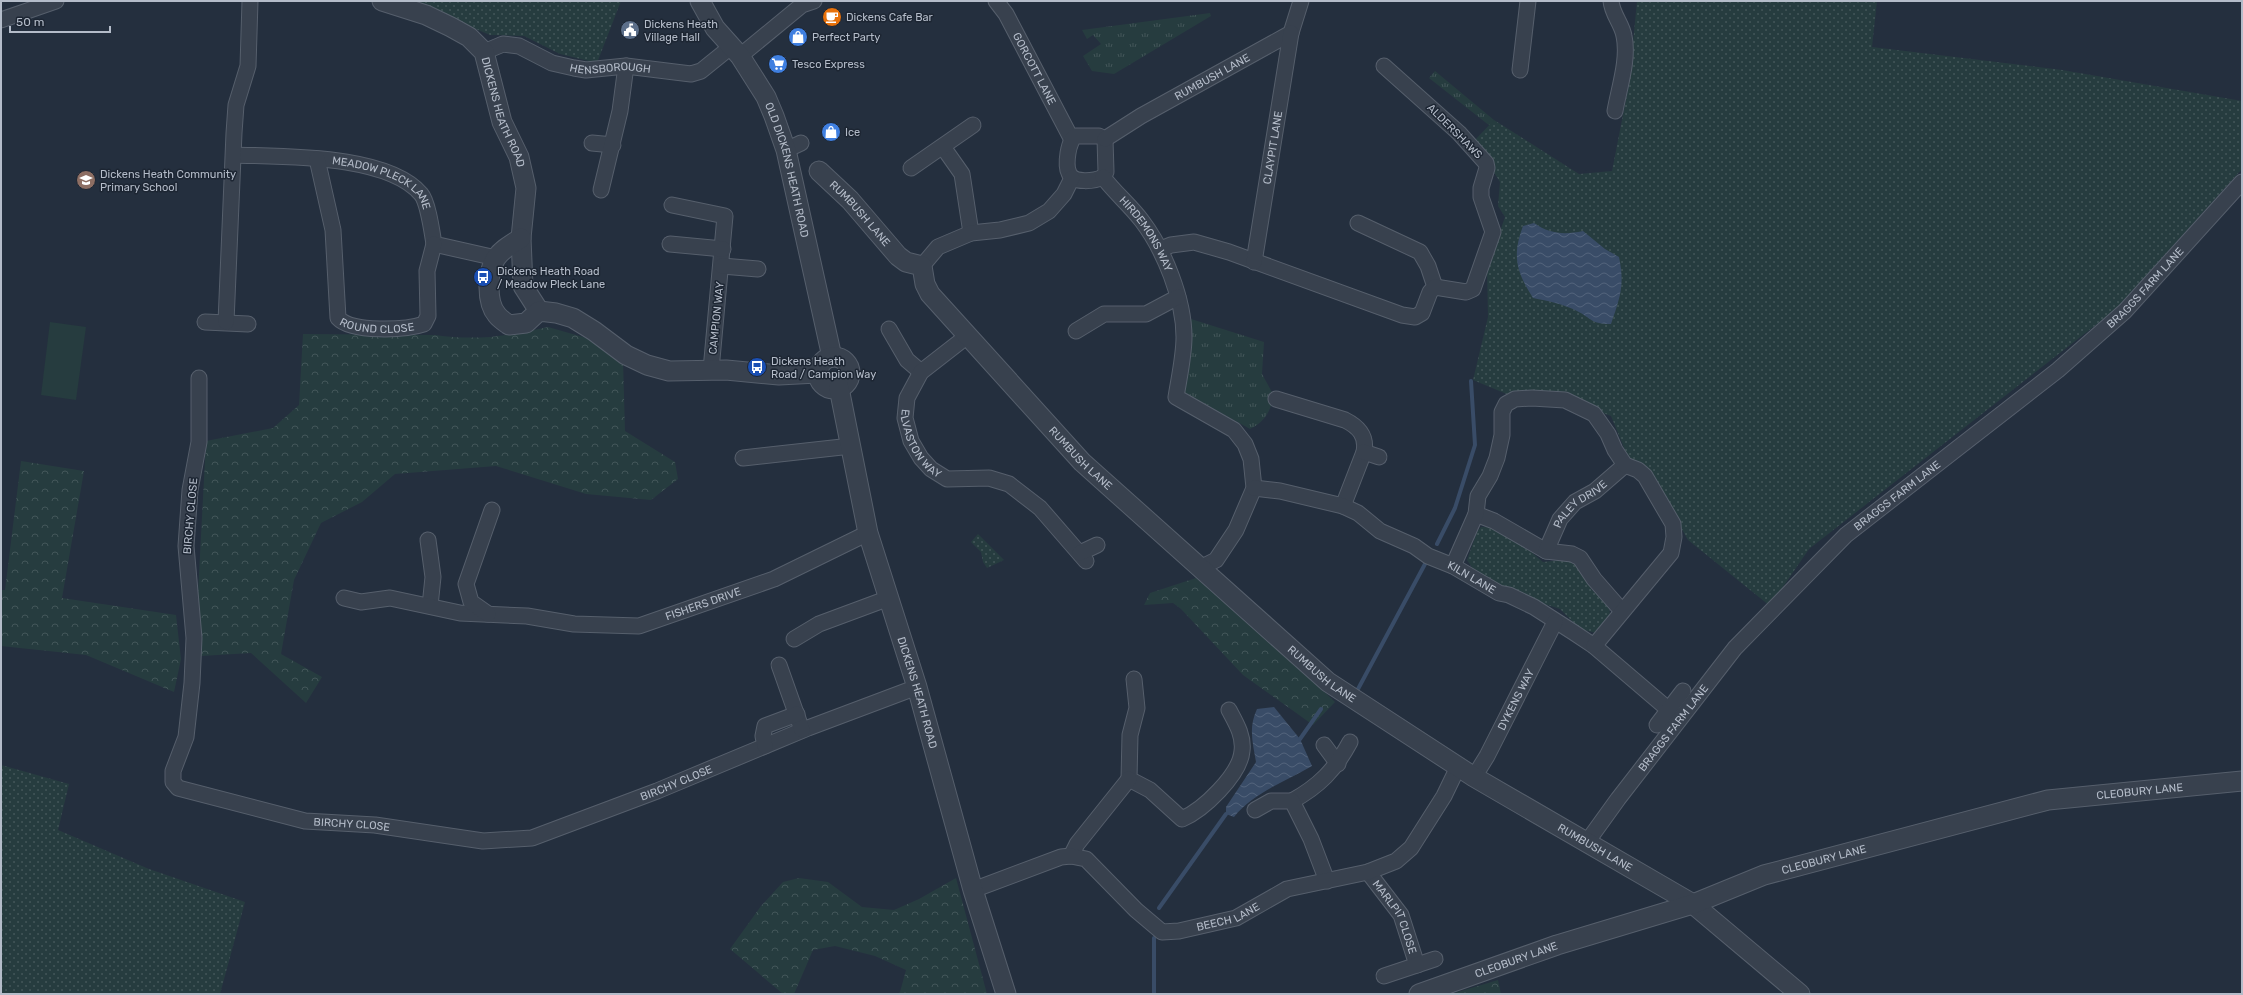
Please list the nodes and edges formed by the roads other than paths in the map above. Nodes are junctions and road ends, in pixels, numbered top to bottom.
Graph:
1 (56, 1) edge
2 (250, 1) edge
3 (382, 1) edge
4 (700, 1) edge
5 (814, 1) edge
6 (1300, 1) edge
7 (1528, 1) edge
8 (1611, 1) edge
9 (1002, 2) edge
10 (1, 20) edge
11 (1291, 32) junction
12 (736, 51) junction
13 (484, 52) junction
14 (626, 66) junction
15 (1384, 66) dead end
16 (1520, 70) dead end
17 (1616, 111) dead end
18 (973, 125) dead end
19 (1071, 138) junction
20 (1105, 138) junction
21 (592, 142) dead end
22 (613, 145) junction
23 (943, 147) junction
24 (234, 155) junction
25 (317, 159) junction
26 (911, 168) dead end
27 (819, 171) dead end
28 (1103, 177) junction
29 (1072, 178) junction
30 (2242, 182) edge
31 (601, 190) dead end
32 (672, 205) dead end
33 (1358, 223) dead end
34 (970, 233) junction
35 (520, 238) junction
36 (434, 244) junction
37 (670, 244) dead end
38 (722, 249) junction
39 (1161, 249) junction
40 (496, 258) junction
41 (1254, 262) junction
42 (722, 266) junction
43 (922, 266) junction
44 (758, 269) dead end
45 (1435, 287) junction
46 (1178, 297) junction
47 (539, 311) junction
48 (205, 322) dead end
49 (226, 322) junction
50 (248, 324) dead end
51 (889, 329) dead end
52 (1076, 331) dead end
53 (966, 337) junction
54 (832, 357) junction
55 (711, 370) junction
56 (921, 372) junction
57 (817, 373) junction
58 (199, 378) dead end
59 (839, 388) junction
60 (1276, 399) dead end
61 (851, 446) junction
62 (1364, 452) junction
63 (1379, 457) dead end
64 (743, 458) dead end
65 (1625, 465) junction
66 (1254, 488) junction
67 (1343, 506) junction
68 (492, 510) dead end
69 (1476, 514) junction
70 (868, 533) junction
71 (428, 540) dead end
72 (1097, 545) dead end
73 (1546, 551) junction
74 (1453, 566) junction
75 (1200, 568) junction
76 (344, 598) dead end
77 (889, 598) junction
78 (430, 606) junction
79 (1622, 610) junction
80 (488, 614) junction
81 (1555, 622) junction
82 (794, 640) dead end
83 (1594, 646) junction
84 (779, 665) dead end
85 (1134, 679) dead end
86 (917, 687) junction
87 (1683, 691) dead end
88 (1229, 710) dead end
89 (1669, 710) junction
90 (798, 714) junction
91 (1657, 725) dead end
92 (802, 730) junction
93 (1350, 742) dead end
94 (1324, 745) dead end
95 (765, 746) junction
96 (1338, 764) junction
97 (1458, 767) junction
98 (1474, 777) junction
99 (1129, 779) junction
100 (2242, 781) edge
101 (1292, 801) junction
102 (1255, 810) dead end
103 (1587, 842) junction
104 (1070, 856) junction
105 (1368, 872) junction
106 (1327, 881) junction
107 (973, 890) junction
108 (1693, 904) junction
109 (1436, 959) dead end
110 (1417, 965) junction
111 (1384, 976) dead end
112 (1006, 994) edge
113 (1419, 994) edge
114 (1800, 994) edge

1 - 10 street
2 - 24 street
3 - 13 street, DICKENS HEATH ROAD
4 - 12 street, OLD DICKENS HEATH ROAD
5 - 12 street, HENSBOROUGH
6 - 11 street
7 - 16 street
8 - 17 street
9 - 19 street, GORCOTT LANE
11 - 20 street, RUMBUSH LANE
11 - 41 street, CLAYPIT LANE
12 - 14 street, HENSBOROUGH
12 - 54 street, OLD DICKENS HEATH ROAD
13 - 14 street, HENSBOROUGH
13 - 35 street, DICKENS HEATH ROAD
14 - 22 street
15 - 45 street, ALDERSHAWS
18 - 23 street
19 - 20 street
19 - 29 street
20 - 28 street
21 - 22 street
22 - 31 street
23 - 26 street
23 - 34 street
24 - 25 street, MEADOW PLECK LANE
24 - 49 street
25 - 36 street, MEADOW PLECK LANE
25 - 36 street, ROUND CLOSE
27 - 43 street, RUMBUSH LANE
28 - 29 street
28 - 39 street, HIRDEMONS WAY
29 - 34 street
30 - 103 street, BRAGGS FARM LANE
32 - 38 street, CAMPION WAY
33 - 45 street
34 - 43 street
35 - 40 street
35 - 47 street, DICKENS HEATH ROAD
36 - 40 street
37 - 38 street
38 - 42 street, CAMPION WAY
39 - 41 street
39 - 46 street, HIRDEMONS WAY
40 - 47 street
41 - 45 street
42 - 44 street, CAMPION WAY
42 - 55 street, CAMPION WAY
43 - 53 street, RUMBUSH LANE
46 - 52 street
46 - 66 street, HIRDEMONS WAY
47 - 55 street
48 - 49 street
49 - 50 street
51 - 56 street
53 - 56 street, ELVASTON WAY
53 - 75 street, RUMBUSH LANE
54 - 57 street
54 - 59 street
55 - 57 street
56 - 72 street, ELVASTON WAY
57 - 59 street
58 - 95 street, BIRCHY CLOSE
59 - 61 street, DICKENS HEATH ROAD
60 - 62 street
61 - 64 street
61 - 70 street, DICKENS HEATH ROAD
62 - 63 street
62 - 67 street
65 - 69 street
65 - 73 street, PALEY DRIVE
65 - 79 street
66 - 67 street, KILN LANE
66 - 75 street, HIRDEMONS WAY
67 - 74 street, KILN LANE
68 - 80 street
69 - 73 street
69 - 74 street
70 - 77 street, DICKENS HEATH ROAD
70 - 80 street, FISHERS DRIVE
71 - 78 street
73 - 79 street
74 - 81 street, KILN LANE
75 - 97 street, RUMBUSH LANE
76 - 78 street, FISHERS DRIVE
77 - 82 street
77 - 86 street, DICKENS HEATH ROAD
78 - 80 street, FISHERS DRIVE
79 - 83 street
81 - 83 street, KILN LANE
81 - 98 street, DYKENS WAY
83 - 89 street, KILN LANE
84 - 90 street
85 - 99 street
86 - 92 street, BIRCHY CLOSE
86 - 107 street, DICKENS HEATH ROAD
87 - 89 street
88 - 99 street
89 - 91 street
90 - 92 street
90 - 95 street
92 - 95 street, BIRCHY CLOSE
93 - 96 street
94 - 96 street
96 - 101 street
97 - 98 street, RUMBUSH LANE
97 - 105 street, BEECH LANE
98 - 103 street, RUMBUSH LANE
99 - 104 street
100 - 108 street, CLEOBURY LANE
101 - 102 street
101 - 106 street
103 - 108 street, RUMBUSH LANE
104 - 106 street, BEECH LANE
104 - 107 street
105 - 106 street, BEECH LANE
105 - 110 street, MARLPIT CLOSE
107 - 112 street, DICKENS HEATH ROAD
108 - 113 street, CLEOBURY LANE
108 - 114 street, RUMBUSH LANE
109 - 110 street, MARLPIT CLOSE
110 - 111 street, MARLPIT CLOSE

